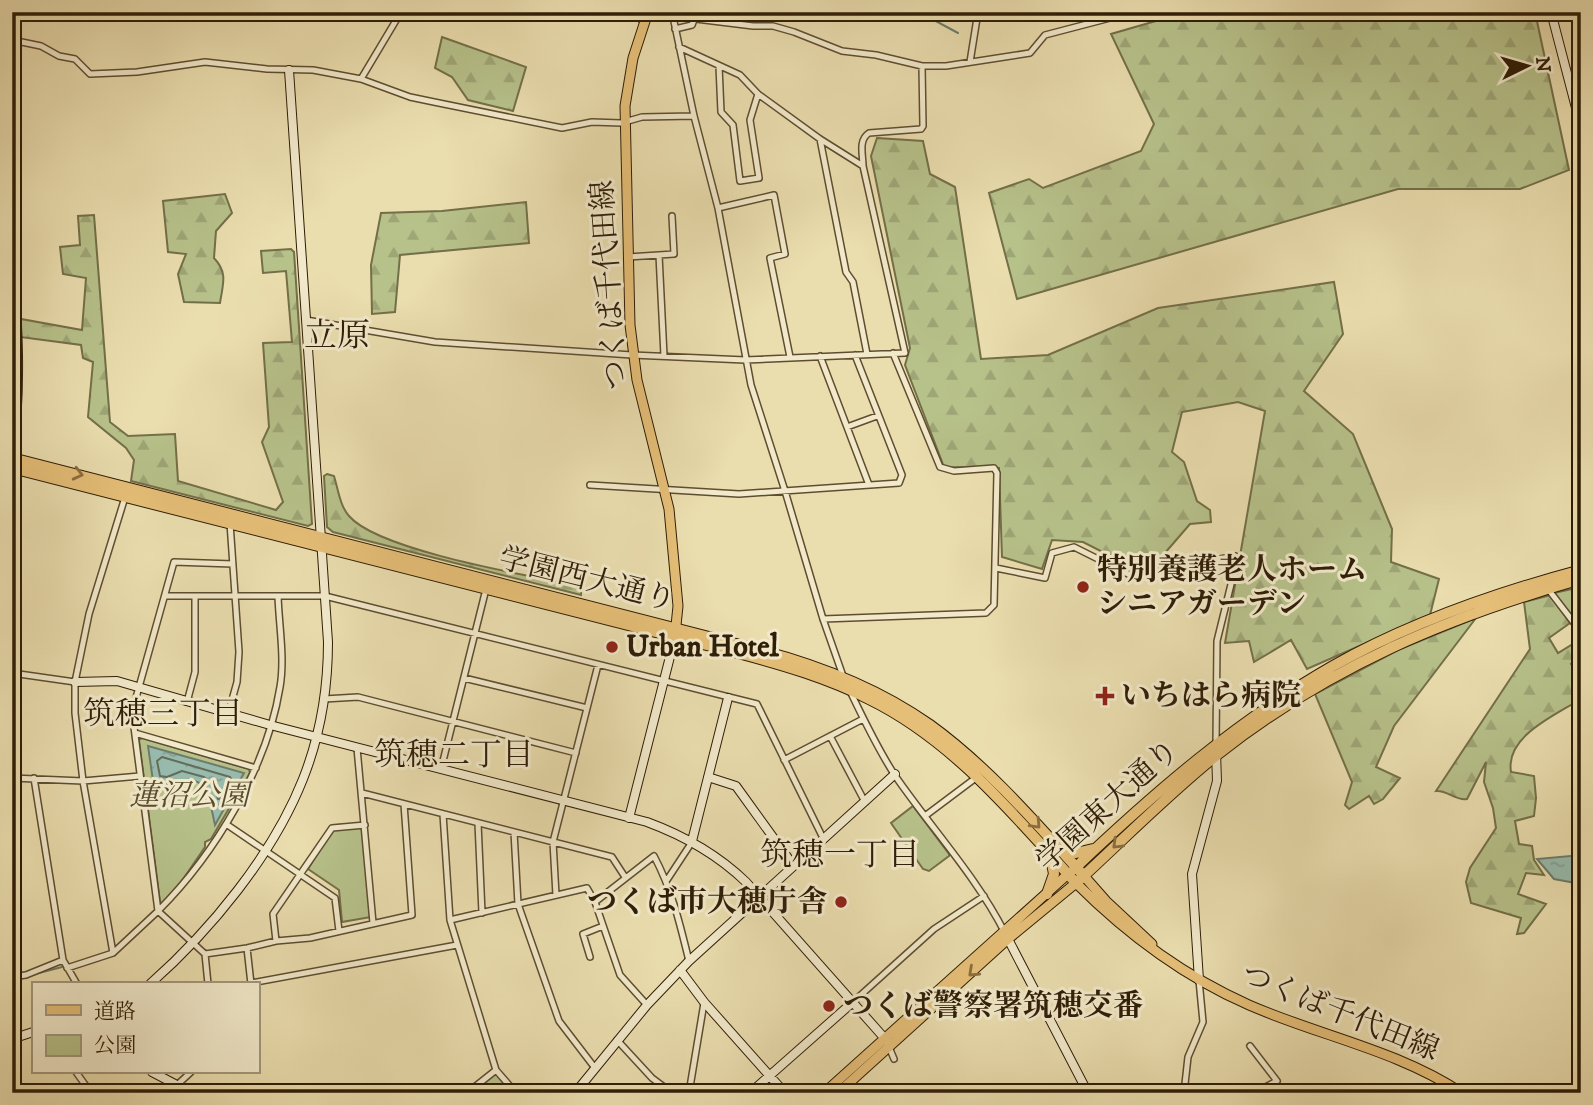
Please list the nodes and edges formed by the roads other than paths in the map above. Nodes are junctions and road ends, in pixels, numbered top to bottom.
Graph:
1 (401, 12) edge
2 (627, 12) edge
3 (672, 12) edge
4 (978, 12) edge
5 (1133, 12) edge
6 (1551, 12) edge
7 (697, 15) edge
8 (646, 17) edge
9 (675, 29) junction
10 (12, 40) edge
11 (678, 47) junction
12 (970, 62) junction
13 (719, 66) junction
14 (922, 66) junction
15 (289, 70) junction
16 (361, 79) junction
17 (758, 94) junction
18 (694, 116) junction
19 (625, 122) junction
20 (1581, 127) edge
21 (820, 139) junction
22 (863, 166) junction
23 (718, 208) junction
24 (672, 216) dead end
25 (12, 255) edge
26 (659, 255) junction
27 (628, 257) junction
28 (306, 320) junction
29 (893, 353) junction
30 (867, 354) junction
31 (632, 355) junction
32 (855, 355) junction
33 (664, 356) junction
34 (820, 356) junction
35 (790, 357) junction
36 (745, 360) junction
37 (877, 416) junction
38 (847, 427) junction
39 (12, 457) edge
40 (12, 468) edge
41 (590, 485) dead end
42 (869, 485) junction
43 (665, 490) junction
44 (786, 491) junction
45 (127, 492) junction
46 (230, 523) junction
47 (321, 542) junction
48 (233, 564) junction
49 (996, 568) junction
50 (1581, 570) edge
51 (1581, 579) edge
52 (486, 588) junction
53 (1548, 589) junction
54 (166, 596) junction
55 (195, 596) junction
56 (235, 596) junction
57 (278, 596) junction
58 (325, 596) junction
59 (823, 619) junction
60 (676, 632) junction
61 (1581, 632) edge
62 (475, 633) junction
63 (598, 665) junction
64 (12, 673) edge
65 (464, 677) junction
66 (844, 678) junction
67 (664, 681) junction
68 (75, 682) junction
69 (139, 687) junction
70 (849, 689) junction
71 (728, 698) junction
72 (324, 699) junction
73 (187, 702) junction
74 (587, 708) junction
75 (228, 714) junction
76 (863, 719) junction
77 (453, 722) junction
78 (270, 725) junction
79 (135, 733) junction
80 (830, 736) junction
81 (316, 738) junction
82 (1216, 744) junction
83 (357, 748) junction
84 (576, 753) junction
85 (1216, 756) junction
86 (784, 760) junction
87 (256, 768) junction
88 (441, 769) junction
89 (895, 774) junction
90 (141, 776) junction
91 (708, 777) junction
92 (977, 777) junction
93 (12, 778) edge
94 (34, 778) junction
95 (83, 781) junction
96 (362, 793) junction
97 (564, 801) junction
98 (865, 802) junction
99 (404, 804) junction
100 (443, 814) junction
101 (925, 816) junction
102 (629, 818) junction
103 (478, 823) junction
104 (226, 824) junction
105 (365, 825) junction
106 (514, 832) junction
107 (823, 838) junction
108 (692, 841) junction
109 (553, 842) junction
110 (1096, 847) junction
111 (265, 850) junction
112 (1053, 850) junction
113 (793, 865) junction
114 (1072, 871) junction
115 (301, 874) junction
116 (625, 877) junction
117 (1080, 879) junction
118 (667, 880) junction
119 (1047, 894) junction
120 (556, 895) junction
121 (984, 895) junction
122 (758, 896) junction
123 (595, 902) junction
124 (518, 904) junction
125 (158, 911) junction
126 (482, 913) junction
127 (450, 920) junction
128 (373, 923) junction
129 (603, 926) junction
130 (339, 931) junction
131 (1006, 935) junction
132 (276, 941) junction
133 (194, 943) junction
134 (457, 945) junction
135 (247, 948) junction
136 (113, 953) junction
137 (205, 954) junction
138 (590, 957) dead end
139 (63, 960) junction
140 (689, 961) junction
141 (67, 968) junction
142 (680, 970) junction
143 (12, 977) edge
144 (1199, 980) junction
145 (76, 982) edge
146 (152, 982) edge
147 (208, 982) edge
148 (251, 982) edge
149 (259, 982) edge
150 (704, 1002) junction
151 (853, 1002) junction
152 (647, 1005) junction
153 (32, 1032) edge
154 (12, 1039) edge
155 (617, 1041) junction
156 (887, 1042) junction
157 (1250, 1045) dead end
158 (894, 1059) dead end
159 (595, 1068) junction
160 (496, 1070) junction
161 (77, 1074) edge
162 (156, 1074) edge
163 (189, 1074) edge
164 (770, 1076) junction
165 (177, 1085) junction
166 (91, 1093) edge
167 (192, 1093) edge
168 (467, 1093) edge
169 (516, 1093) edge
170 (575, 1093) edge
171 (672, 1093) edge
172 (689, 1093) edge
173 (750, 1093) edge
174 (785, 1093) edge
175 (824, 1093) edge
176 (838, 1093) edge
177 (1088, 1093) edge
178 (1184, 1093) edge
179 (1254, 1093) edge
180 (1462, 1093) edge

1 - 16 street
2 - 8 street
3 - 9 street
4 - 12 street
5 - 12 street
6 - 20 street
7 - 9 street
7 - 14 street
8 - 19 main road, つくば千代田線
9 - 11 street
10 - 15 street
11 - 13 street
11 - 18 street
12 - 14 street
13 - 17 street
13 - 17 street
14 - 22 street
15 - 16 street
15 - 28 street
16 - 19 street
17 - 21 street
18 - 19 street
18 - 23 street
19 - 27 main road, つくば千代田線
21 - 22 street
21 - 30 street
22 - 29 street
23 - 35 street
23 - 36 street
24 - 26 street
25 - 39 street
26 - 27 street
26 - 33 street
27 - 31 main road, つくば千代田線
28 - 31 street
28 - 47 street
29 - 30 street
29 - 49 street
30 - 32 street
31 - 33 street
31 - 43 main road, つくば千代田線
32 - 34 street
32 - 37 street
33 - 36 street
34 - 35 street
34 - 38 street
35 - 36 street
36 - 44 street
37 - 38 street
37 - 42 street
38 - 42 street
39 -> 45 highway, 学園西大通り
40 - 45 highway, 学園西大通り
41 - 43 street
42 - 44 street
43 - 44 street
43 - 60 main road, つくば千代田線
44 - 59 street
45 - 46 highway, 学園西大通り
45 - 47 highway, 学園西大通り
45 - 68 street
46 - 47 highway, 学園西大通り
46 - 48 street
47 - 52 highway, 学園西大通り
47 - 58 street
47 - 60 highway, 学園西大通り
48 - 54 street
48 - 56 street
49 - 59 street
49 - 82 street
50 - 82 highway, 学園東大通り
51 - 53 highway, 学園東大通り
52 - 60 highway, 学園西大通り
52 - 62 street
53 - 61 street
53 - 85 highway, 学園東大通り
54 - 55 street
54 - 69 street
55 - 56 street
55 - 73 street
56 - 57 street
56 - 75 street
57 - 58 street
57 - 78 street
58 - 62 street
58 - 72 street
59 - 66 street
60 - 66 highway, 学園西大通り
60 - 67 street
60 - 70 highway, 学園西大通り
62 - 63 street
62 - 65 street
63 - 67 street
63 - 74 street
64 - 68 street
65 - 74 street
65 - 77 street
66 - 70 street
66 -> 112 highway, 学園西大通り
67 - 71 street
67 - 102 street
68 - 69 street
68 - 95 street
69 - 73 street
69 - 79 street
70 - 76 street
70 - 92 highway, 学園西大通り
71 - 86 street
71 - 91 street
72 - 77 street
72 - 81 street
73 - 75 street
74 - 84 street
75 - 78 street
76 - 80 street
76 - 89 street
77 - 84 street
77 - 88 street
78 - 81 street
78 - 87 street
79 - 87 street
79 - 90 street
80 - 86 street
80 - 98 street
81 - 83 street
81 - 111 street
82 - 85 street
82 - 110 highway, 学園東大通り
83 - 88 street
83 - 96 street
84 - 97 street
85 -> 117 highway, 学園東大通り
85 - 144 street
86 - 107 street
87 - 104 street
88 - 97 street
89 - 98 street
89 - 101 street
90 - 95 street
90 - 125 street
91 - 108 street
91 - 113 street
92 - 101 street
92 - 112 highway, 学園西大通り
93 - 94 street
94 - 95 street
94 - 139 street
95 - 136 street
96 - 99 street
96 - 105 street
97 - 102 street
97 - 109 street
98 - 107 street
99 - 100 street
99 - 128 street
100 - 103 street
100 - 127 street
101 - 121 street
102 - 108 street
103 - 106 street
103 - 126 street
104 - 111 street
104 - 125 street
105 - 115 street
105 - 128 street
106 - 109 street
106 - 124 street
107 - 113 street
108 - 118 street
108 - 122 street
109 - 116 street
109 - 120 street
110 - 112 highway
110 - 114 highway, 学園東大通り
111 - 115 street
111 - 133 street
112 - 114 highway, 学園西大通り
112 - 119 highway
113 - 122 street
114 - 117 highway, 学園西大通り
114 - 119 main road, 学園東大通り
115 - 130 street
115 - 132 street
116 - 118 street
116 - 123 street
117 - 131 main road, 学園東大通り
117 - 144 main road, つくば千代田線
118 - 140 street
119 - 131 main road, 学園東大通り
120 - 123 street
120 - 124 street
121 - 131 street
121 - 151 street
122 - 140 street
122 - 151 street
123 - 129 street
124 - 126 street
124 - 159 street
125 - 133 street
125 - 136 street
126 - 127 street
127 - 134 street
128 - 130 street
129 - 138 street
129 - 152 street
130 - 132 street
131 - 156 main road, 学園東大通り
131 - 177 street
132 - 135 street
133 - 137 street
133 - 146 street
134 - 149 street
134 - 160 street
135 - 137 street
135 - 148 street
136 - 141 street
137 - 147 street
139 - 141 street
139 - 143 street
140 - 142 street
141 - 145 street
142 - 150 street
142 - 152 street
144 - 178 street
144 - 180 main road, つくば千代田線
150 - 164 street
150 - 172 street
151 - 156 street
151 - 164 street
152 - 155 street
153 - 154 street
155 - 159 street
155 - 171 street
156 - 158 street
156 - 175 main road, 学園東大通り
156 - 176 main road, 学園東大通り
157 - 179 street
159 - 170 street
160 - 168 street
160 - 169 street
161 - 166 street
162 - 165 street
163 - 165 street
164 - 173 street
164 - 174 street
165 - 167 street

